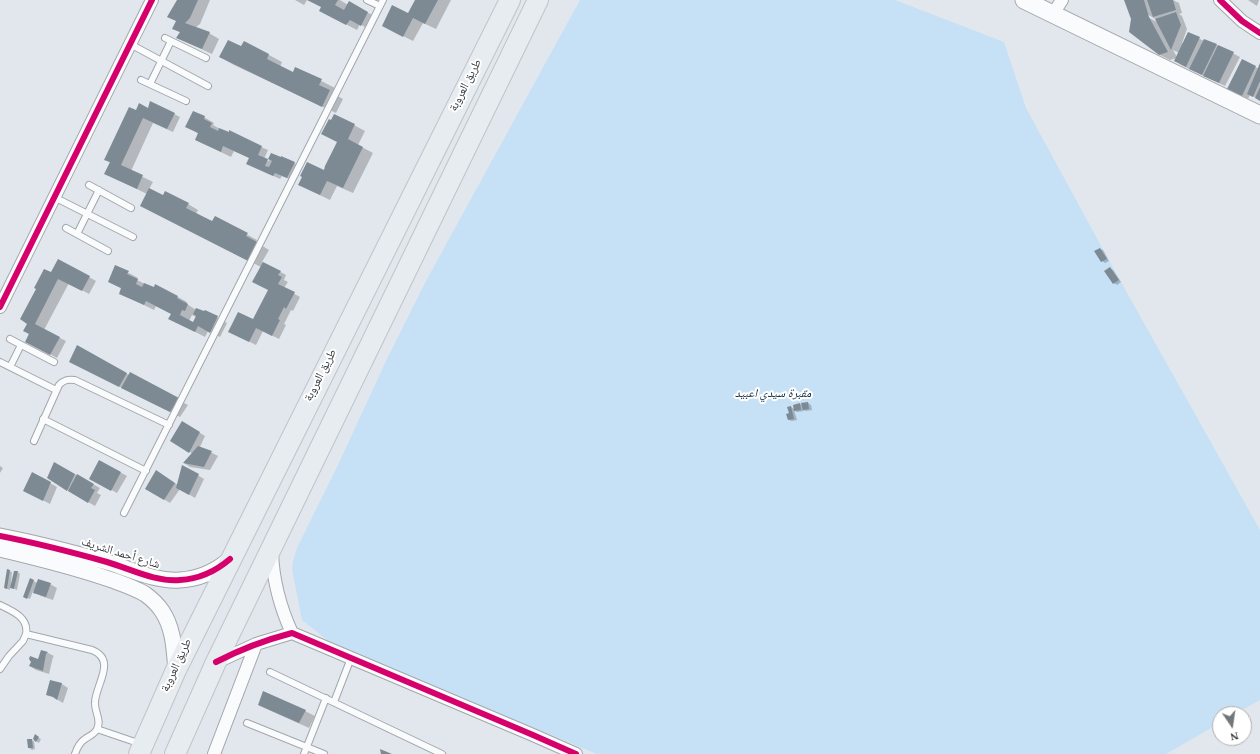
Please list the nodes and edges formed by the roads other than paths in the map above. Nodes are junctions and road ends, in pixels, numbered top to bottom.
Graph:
1 (152, 0) edge
2 (367, 0) edge
3 (383, 0) edge
4 (510, 0) edge
5 (538, 0) edge
6 (1024, 0) edge
7 (1220, 0) edge
8 (380, 6) junction
9 (1058, 7) edge
10 (1260, 33) edge
11 (130, 44) junction
12 (206, 58) dead end
13 (161, 61) junction
14 (141, 80) dead end
15 (150, 84) junction
16 (208, 86) dead end
17 (186, 101) dead end
18 (1260, 115) edge
19 (89, 185) dead end
20 (99, 190) junction
21 (54, 197) junction
22 (132, 208) dead end
23 (87, 214) junction
24 (66, 228) dead end
25 (77, 234) junction
26 (133, 237) dead end
27 (108, 251) dead end
28 (0, 307) edge
29 (10, 339) dead end
30 (21, 346) junction
31 (0, 362) edge
32 (54, 362) dead end
33 (10, 367) junction
34 (56, 390) junction
35 (43, 419) junction
36 (169, 425) junction
37 (34, 441) dead end
38 (146, 471) junction
39 (124, 513) dead end
40 (0, 536) edge
41 (271, 548) junction
42 (0, 549) edge
43 (230, 559) junction
44 (159, 578) junction
45 (150, 598) junction
46 (0, 605) edge
47 (292, 633) junction
48 (26, 634) junction
49 (256, 644) junction
50 (351, 658) junction
51 (216, 662) junction
52 (0, 669) edge
53 (176, 670) junction
54 (270, 672) dead end
55 (326, 698) junction
56 (334, 702) junction
57 (247, 723) dead end
58 (97, 729) junction
59 (307, 746) junction
60 (141, 749) edge
61 (431, 751) edge
62 (75, 754) edge
63 (174, 754) edge
64 (214, 754) edge
65 (304, 754) edge
66 (324, 754) edge
67 (442, 754) edge
68 (574, 754) edge

1 - 11 street
2 - 8 lane
3 - 8 lane
4 - 43 highway, طريق العروبة
5 - 41 highway
6 - 9 main road
7 - 10 street
8 - 36 lane
9 - 18 main road
11 - 13 lane
11 - 21 street
12 - 13 lane
13 - 15 lane
13 - 16 lane
14 - 15 lane
15 - 17 lane
19 - 20 lane
20 - 22 lane
20 - 23 lane
21 - 23 lane
21 - 28 street
23 - 25 lane
23 - 26 lane
24 - 25 lane
25 - 27 lane
29 - 30 lane
30 - 32 lane
30 - 33 lane
31 - 33 lane
33 - 34 lane
34 - 35 lane
34 - 36 lane
35 - 37 lane
35 - 38 lane
36 - 38 lane
38 - 39 lane
40 - 44 street, شارع أحمد الشريف
41 - 47 street
41 - 51 highway
42 - 45 street
43 - 44 street, شارع أحمد الشريف
43 - 53 highway, طريق العروبة
44 - 45 street
45 - 53 street
46 - 48 lane
47 - 49 street
47 - 50 street
48 - 52 lane
48 - 58 lane
49 - 51 street
49 - 64 street
50 - 56 lane
50 - 68 street
51 - 63 highway
53 - 60 highway, طريق العروبة
54 - 55 lane
55 - 56 lane
55 - 59 lane
56 - 61 lane
57 - 59 lane
58 - 60 lane
58 - 62 lane
59 - 65 lane
59 - 66 lane
61 - 67 lane

